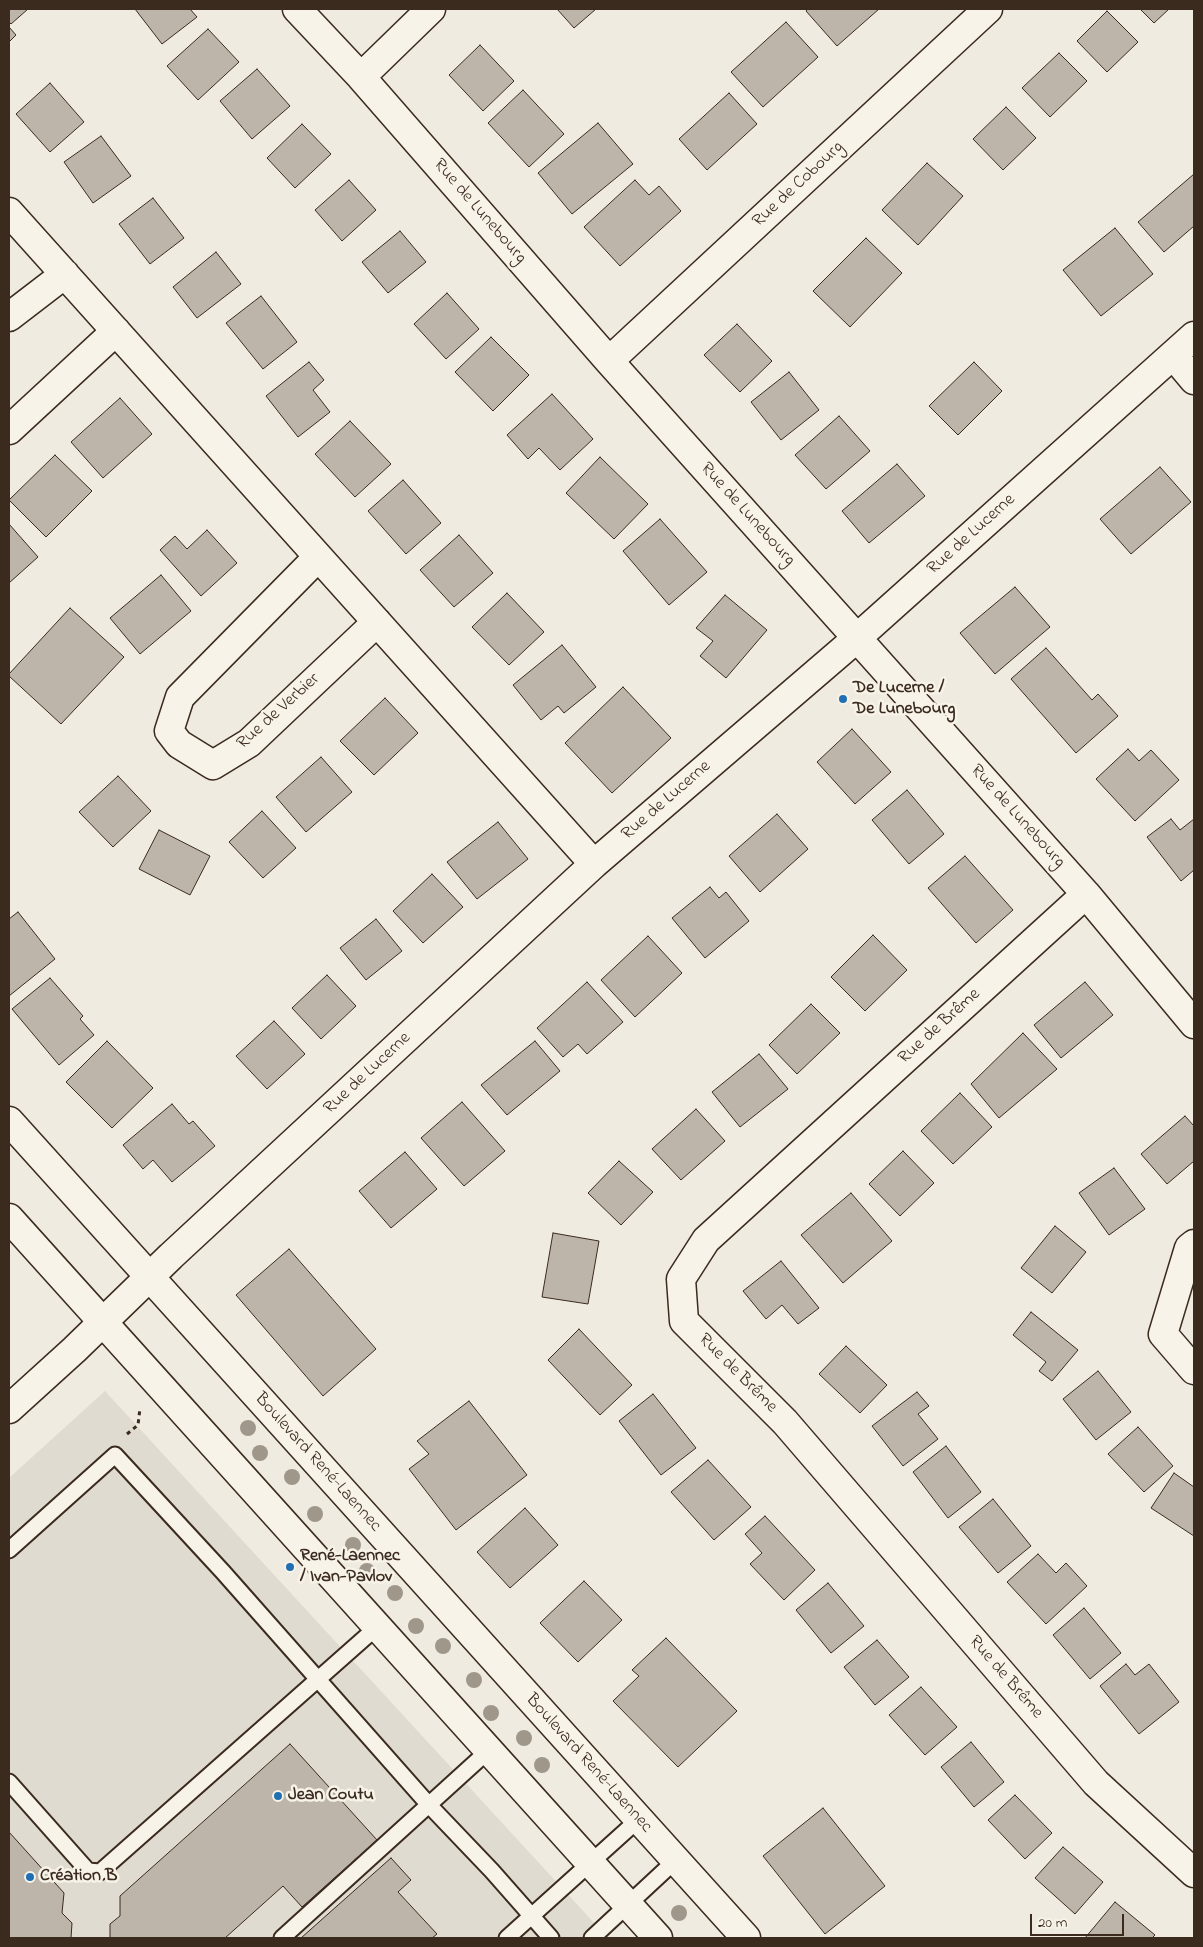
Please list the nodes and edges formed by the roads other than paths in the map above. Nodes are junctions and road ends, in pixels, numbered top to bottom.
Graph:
1 (297, 9) edge
2 (431, 9) edge
3 (988, 9) edge
4 (362, 77) junction
5 (9, 212) edge
6 (64, 274) junction
7 (9, 317) edge
8 (116, 332) junction
9 (1194, 336) edge
10 (1172, 355) junction
11 (609, 361) junction
12 (1194, 380) edge
13 (9, 430) edge
14 (318, 557) junction
15 (376, 622) junction
16 (857, 638) junction
17 (594, 864) junction
18 (1086, 894) junction
19 (1194, 1024) edge
20 (9, 1121) edge
21 (9, 1218) edge
22 (1194, 1244) edge
23 (149, 1277) junction
24 (104, 1322) junction
25 (1194, 1370) edge
26 (9, 1409) edge
27 (9, 1550) edge
28 (378, 1627) junction
29 (318, 1679) junction
30 (488, 1751) junction
31 (9, 1782) edge
32 (429, 1805) junction
33 (638, 1819) junction
34 (676, 1860) junction
35 (590, 1863) junction
36 (1194, 1873) edge
37 (627, 1904) junction
38 (532, 1916) junction
39 (282, 1938) edge
40 (507, 1938) edge
41 (551, 1938) edge
42 (592, 1938) edge
43 (658, 1938) edge
44 (746, 1938) edge

1 - 4 street, Rue de Lunebourg
2 - 4 street
3 - 11 street, Rue de Cobourg
4 - 11 street, Rue de Lunebourg
5 - 6 street
6 - 7 street
6 - 8 street
8 - 13 street
8 - 14 street
9 - 10 street, Rue de Lucerne
10 - 12 street
10 - 16 street, Rue de Lucerne
11 - 16 street, Rue de Lunebourg
14 - 15 street
14 - 15 street, Rue de Verbier
15 - 17 street
16 - 17 street, Rue de Lucerne
16 - 18 street, Rue de Lunebourg
17 - 23 street, Rue de Lucerne
18 - 19 street, Rue de Lunebourg
18 - 36 street, Rue de Brême
20 - 23 street, Boulevard René-Laennec
21 - 24 street
22 - 25 street
23 - 24 street, Rue de Lucerne
23 - 33 street, Boulevard René-Laennec
24 - 26 street, Rue de Lucerne
24 - 28 street
27 - 29 lane
28 - 29 lane
28 - 30 street
29 - 31 lane
29 - 32 lane
30 - 32 lane
30 - 35 street
32 - 38 lane
32 - 39 lane
33 - 34 street, Boulevard René-Laennec
33 - 35 lane
34 - 37 lane
34 - 44 street, Boulevard René-Laennec
35 - 37 street
35 - 38 lane
37 - 42 lane
37 - 43 street
38 - 40 lane
38 - 41 lane

